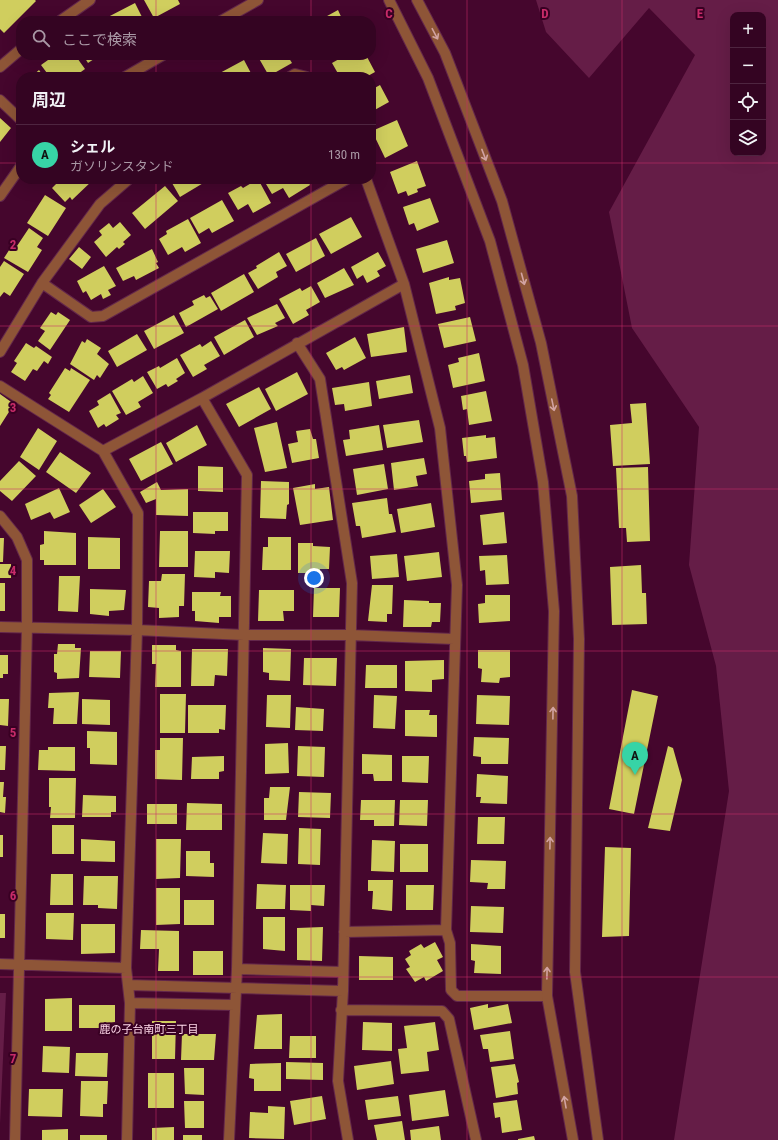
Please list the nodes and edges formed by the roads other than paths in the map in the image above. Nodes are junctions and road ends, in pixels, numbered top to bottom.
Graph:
1 (90, 0) edge
2 (258, 0) edge
3 (389, 0) edge
4 (417, 0) edge
5 (67, 16) edge
6 (231, 16) edge
7 (16, 53) edge
8 (154, 60) edge
9 (0, 67) edge
10 (134, 72) edge
11 (0, 100) edge
12 (16, 115) edge
13 (16, 173) edge
14 (123, 184) edge
15 (338, 184) edge
16 (368, 184) edge
17 (0, 196) edge
18 (42, 283) junction
19 (404, 284) junction
20 (297, 343) junction
21 (0, 352) edge
22 (0, 386) edge
23 (202, 398) junction
24 (103, 451) junction
25 (0, 516) edge
26 (0, 627) edge
27 (27, 628) junction
28 (137, 630) junction
29 (244, 635) junction
30 (350, 635) junction
31 (454, 639) junction
32 (446, 930) junction
33 (344, 932) junction
34 (0, 964) edge
35 (18, 964) junction
36 (126, 968) junction
37 (237, 969) junction
38 (343, 972) junction
39 (128, 985) junction
40 (236, 988) junction
41 (343, 991) junction
42 (547, 996) junction
43 (130, 1003) junction
44 (235, 1005) junction
45 (341, 1010) junction
46 (15, 1140) edge
47 (127, 1140) edge
48 (229, 1140) edge
49 (348, 1140) edge
50 (476, 1140) edge
51 (573, 1140) edge
52 (598, 1140) edge

1 - 5 street
2 - 6 street
42 -> 3 street
4 -> 52 street
7 - 9 street
8 - 10 street
11 - 12 street
13 - 17 street
14 - 18 street
15 - 18 street
16 - 19 street
18 - 21 street
19 - 20 street
19 - 31 street
20 - 23 street
20 - 30 street
22 - 24 street
23 - 24 street
23 - 29 street
24 - 28 street
25 - 27 street
26 - 27 street
27 - 28 street
27 - 35 street
28 - 29 street
28 - 36 street
29 - 30 street
29 - 37 street
30 - 31 street
30 - 33 street
31 - 32 street
32 - 33 street
32 - 42 street
33 - 38 street
34 - 35 street
35 - 36 street
35 - 46 street
36 - 39 street
37 - 38 street
37 - 40 street
38 - 41 street
39 - 40 street
39 - 43 street
40 - 41 street
40 - 44 street
41 - 45 street
51 -> 42 street
43 - 44 street
43 - 47 street
44 - 48 street
45 - 49 street
45 - 50 street

